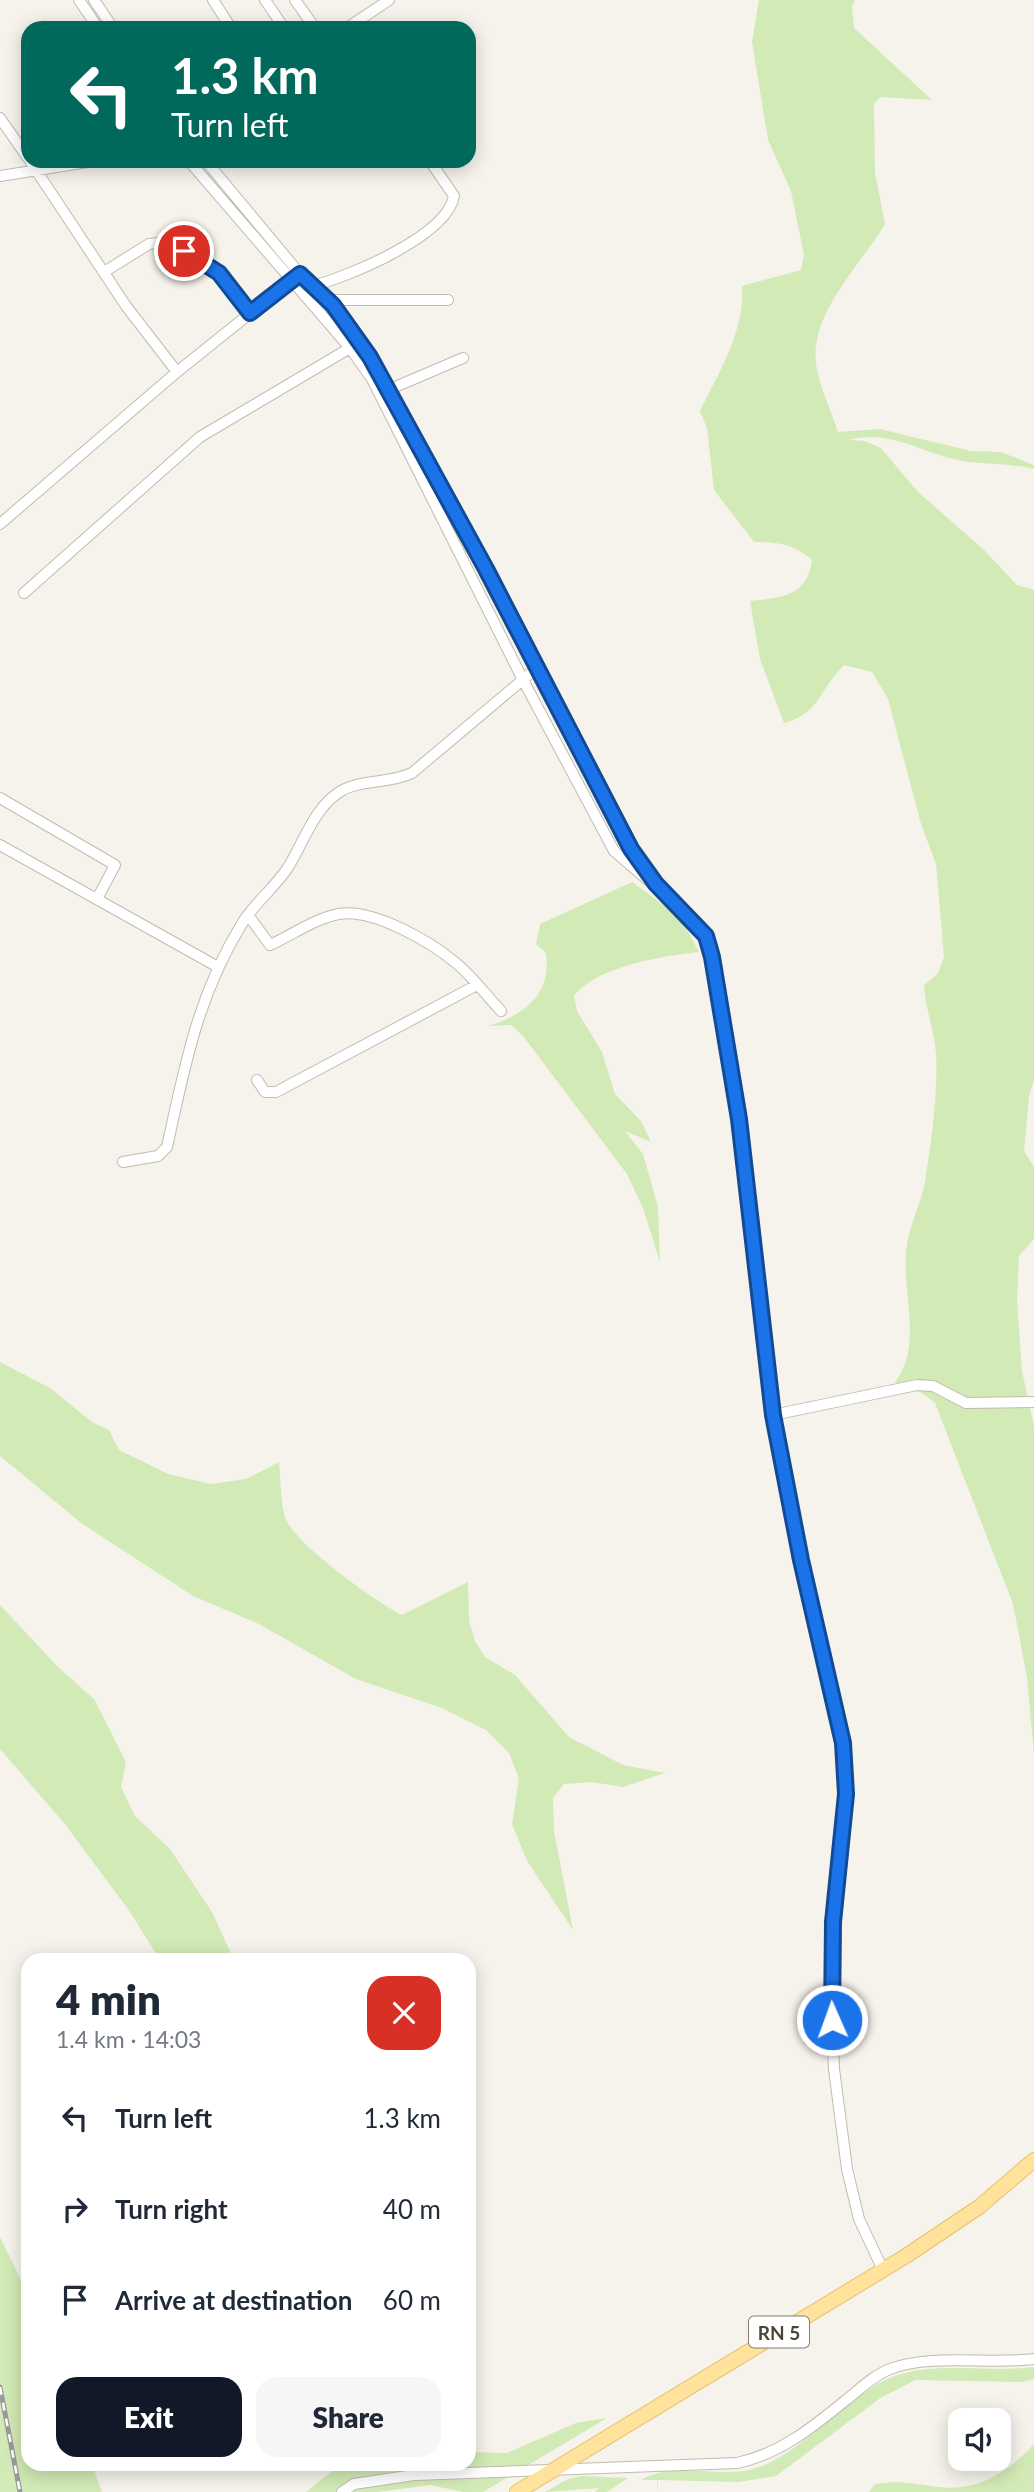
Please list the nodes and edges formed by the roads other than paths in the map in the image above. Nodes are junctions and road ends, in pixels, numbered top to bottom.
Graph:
1 (79, 0) edge
2 (94, 0) edge
3 (213, 0) edge
4 (265, 0) edge
5 (295, 0) edge
6 (389, 0) edge
7 (93, 21) edge
8 (108, 21) edge
9 (226, 21) edge
10 (279, 21) edge
11 (310, 21) edge
12 (357, 21) edge
13 (0, 118) edge
14 (21, 148) edge
15 (21, 167) edge
16 (35, 168) edge
17 (195, 168) edge
18 (211, 168) edge
19 (435, 168) edge
20 (0, 176) edge
21 (104, 272) junction
22 (295, 278) junction
23 (312, 286) junction
24 (448, 299) dead end
25 (327, 300) junction
26 (250, 313) junction
27 (355, 345) junction
28 (463, 358) dead end
29 (177, 372) junction
30 (388, 390) junction
31 (0, 524) edge
32 (24, 593) dead end
33 (538, 667) junction
34 (523, 680) junction
35 (549, 688) junction
36 (533, 698) junction
37 (0, 799) edge
38 (0, 845) edge
39 (656, 884) junction
40 (97, 899) junction
41 (248, 915) junction
42 (218, 967) junction
43 (477, 985) junction
44 (500, 1011) dead end
45 (257, 1080) dead end
46 (123, 1162) dead end
47 (1034, 1402) edge
48 (773, 1415) junction
49 (1034, 2160) edge
50 (883, 2270) junction
51 (1034, 2359) edge
52 (557, 2468) junction
53 (342, 2492) edge
54 (517, 2492) edge

1 - 7 street
2 - 8 street
3 - 9 street
4 - 10 street
5 - 11 street
6 - 12 street
13 - 14 street
15 - 20 street
16 - 21 street
17 - 22 street
18 - 22 street
19 - 23 street
21 - 26 street
21 - 29 street
22 - 23 street
22 - 26 street
22 - 27 street
23 - 25 street
24 - 25 street
25 - 27 street
26 - 29 street
27 - 30 street
27 - 32 street
27 - 34 street
28 - 30 street
29 - 31 street
30 - 33 street
33 - 34 street
33 - 35 street
34 - 36 street
34 - 41 street
35 - 36 street
35 - 39 street
36 - 39 street
37 - 40 street
38 - 40 street
39 - 48 street
40 - 42 street
41 - 42 street
41 - 43 street
42 - 46 street
43 - 44 street
43 - 45 street
47 - 48 street
48 - 50 street
49 - 50 main road, RN 5
50 - 52 main road, RN 5
51 - 52 street
52 - 53 street
52 - 54 main road, RN 5

